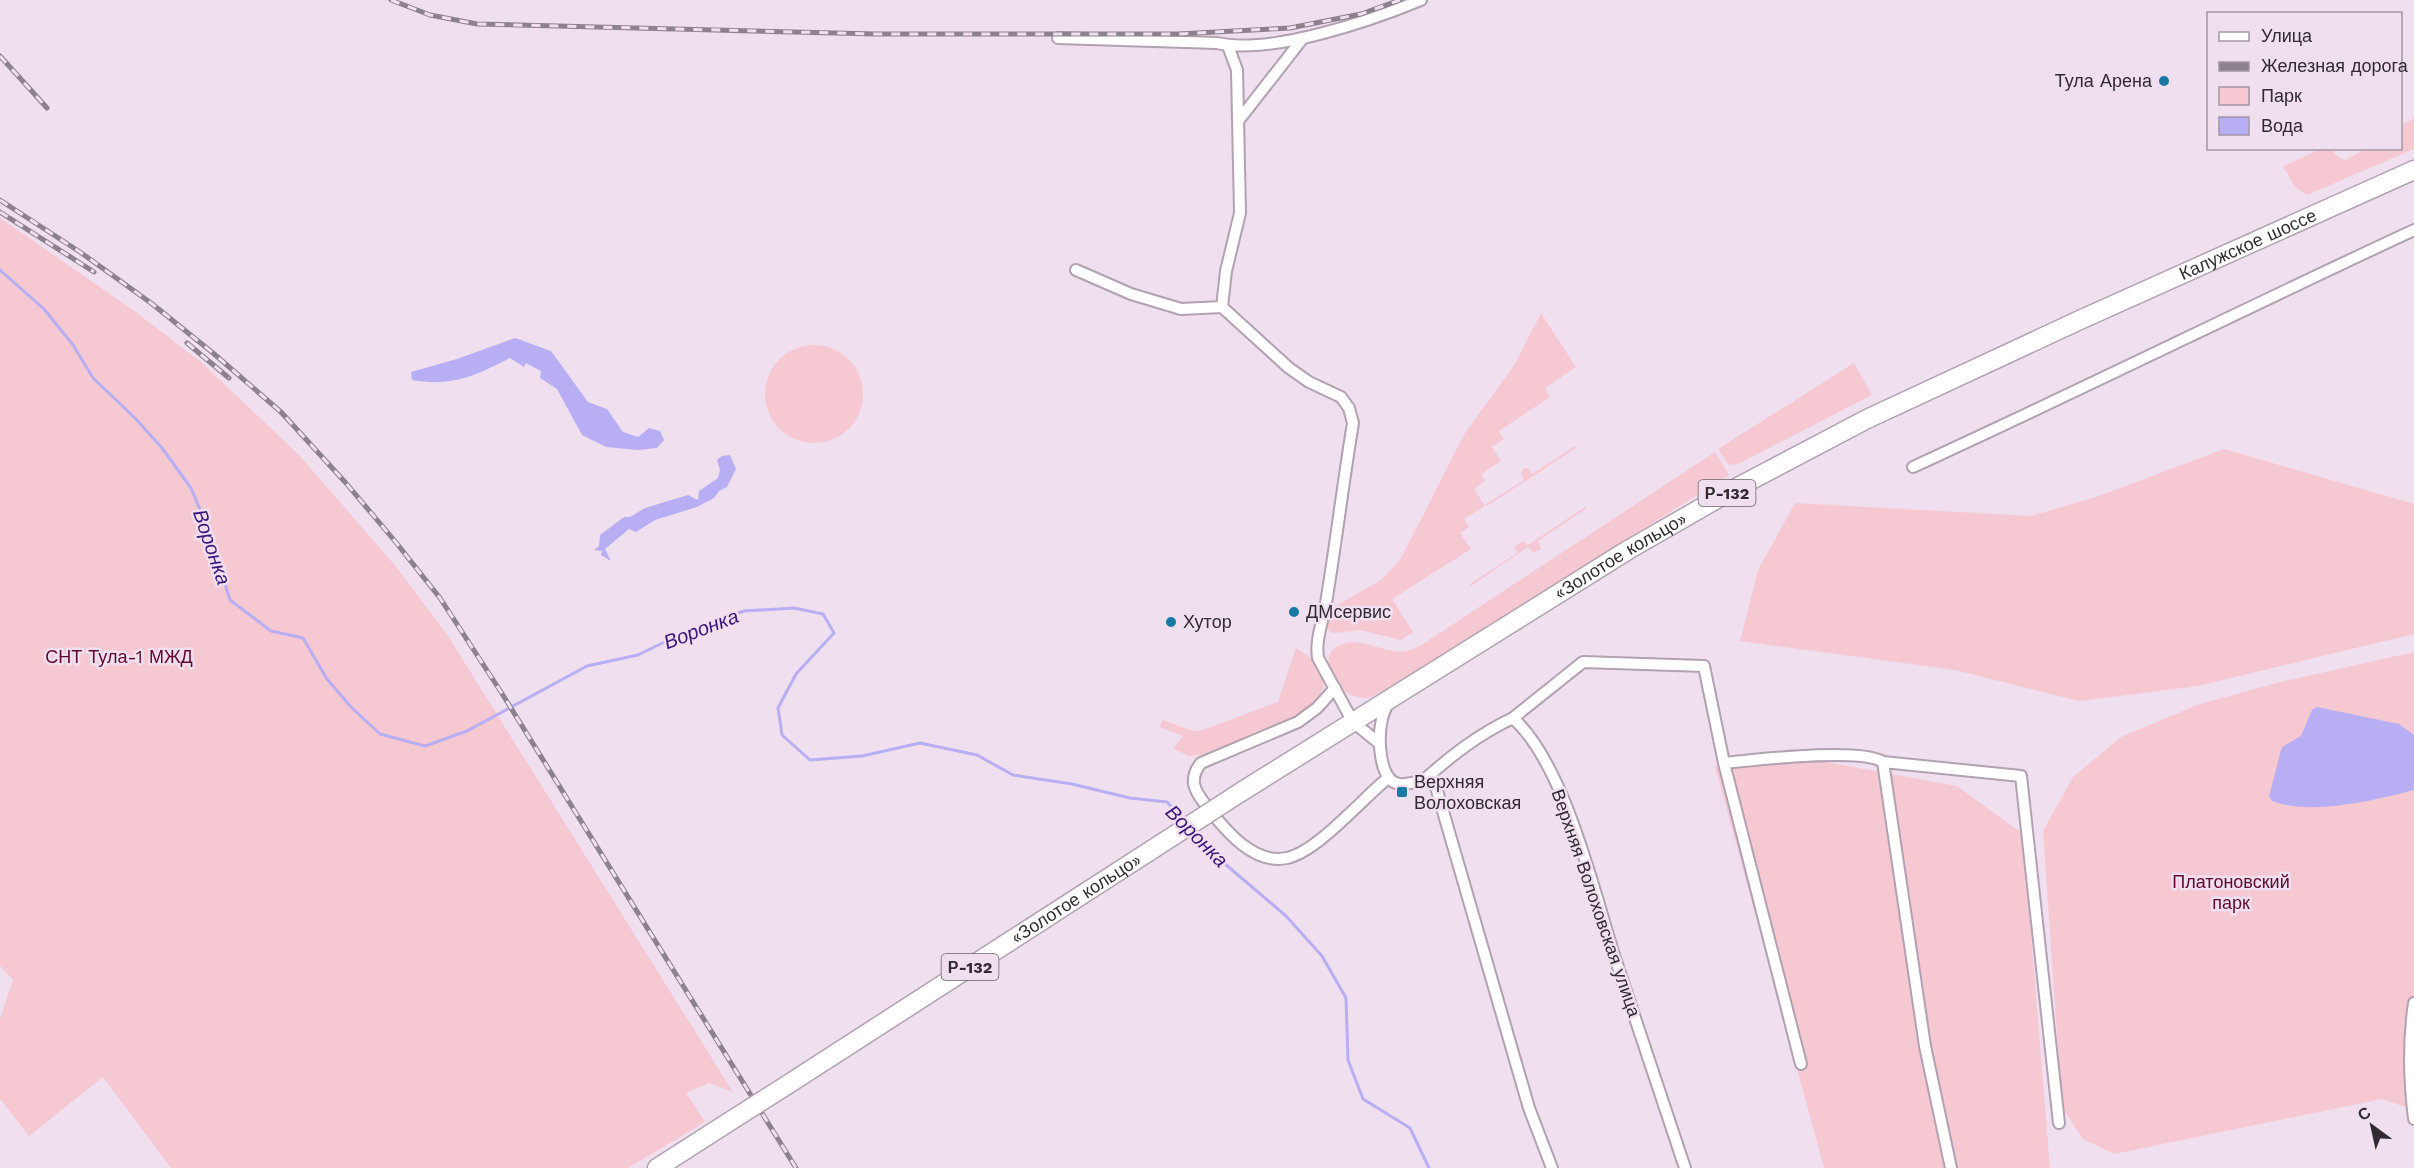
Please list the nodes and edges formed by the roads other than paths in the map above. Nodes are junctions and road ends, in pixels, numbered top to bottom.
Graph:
1 (1421, 0) edge
2 (1058, 38) dead end
3 (1303, 38) junction
4 (1228, 46) junction
5 (1239, 120) junction
6 (2414, 170) edge
7 (2414, 230) edge
8 (1076, 270) dead end
9 (1222, 307) junction
10 (2082, 319) joint
11 (1913, 467) dead end
12 (1335, 688) junction
13 (1389, 699) junction
14 (1513, 718) junction
15 (1353, 722) junction
16 (1380, 743) junction
17 (1883, 762) junction
18 (1724, 763) junction
19 (1388, 778) junction
20 (1424, 780) junction
21 (2414, 1003) edge
22 (1802, 1064) dead end
23 (2414, 1119) edge
24 (2059, 1123) dead end
25 (657, 1168) edge
26 (1552, 1168) edge
27 (1685, 1168) edge
28 (1950, 1168) edge

1 - 3 street
2 - 4 street
3 - 4 street
3 - 5 street
4 - 5 street
5 - 9 street
6 - 10 main road, Калужское шоссе
7 - 11 street
8 - 9 street
9 - 12 street
10 - 13 main road, «Золотое кольцо» / Р-132
12 - 15 street
12 - 19 street
13 - 15 main road, «Золотое кольцо» / Р-132
13 - 16 street
14 - 18 street
14 - 20 street
14 - 27 street, Верхняя Волоховская улица
15 - 16 street
15 - 25 main road, «Золотое кольцо» / Р-132, bridge
16 - 19 street
17 - 18 street
17 - 24 street
17 - 28 street
18 - 22 street
19 - 20 street
20 - 26 street
21 - 23 street

